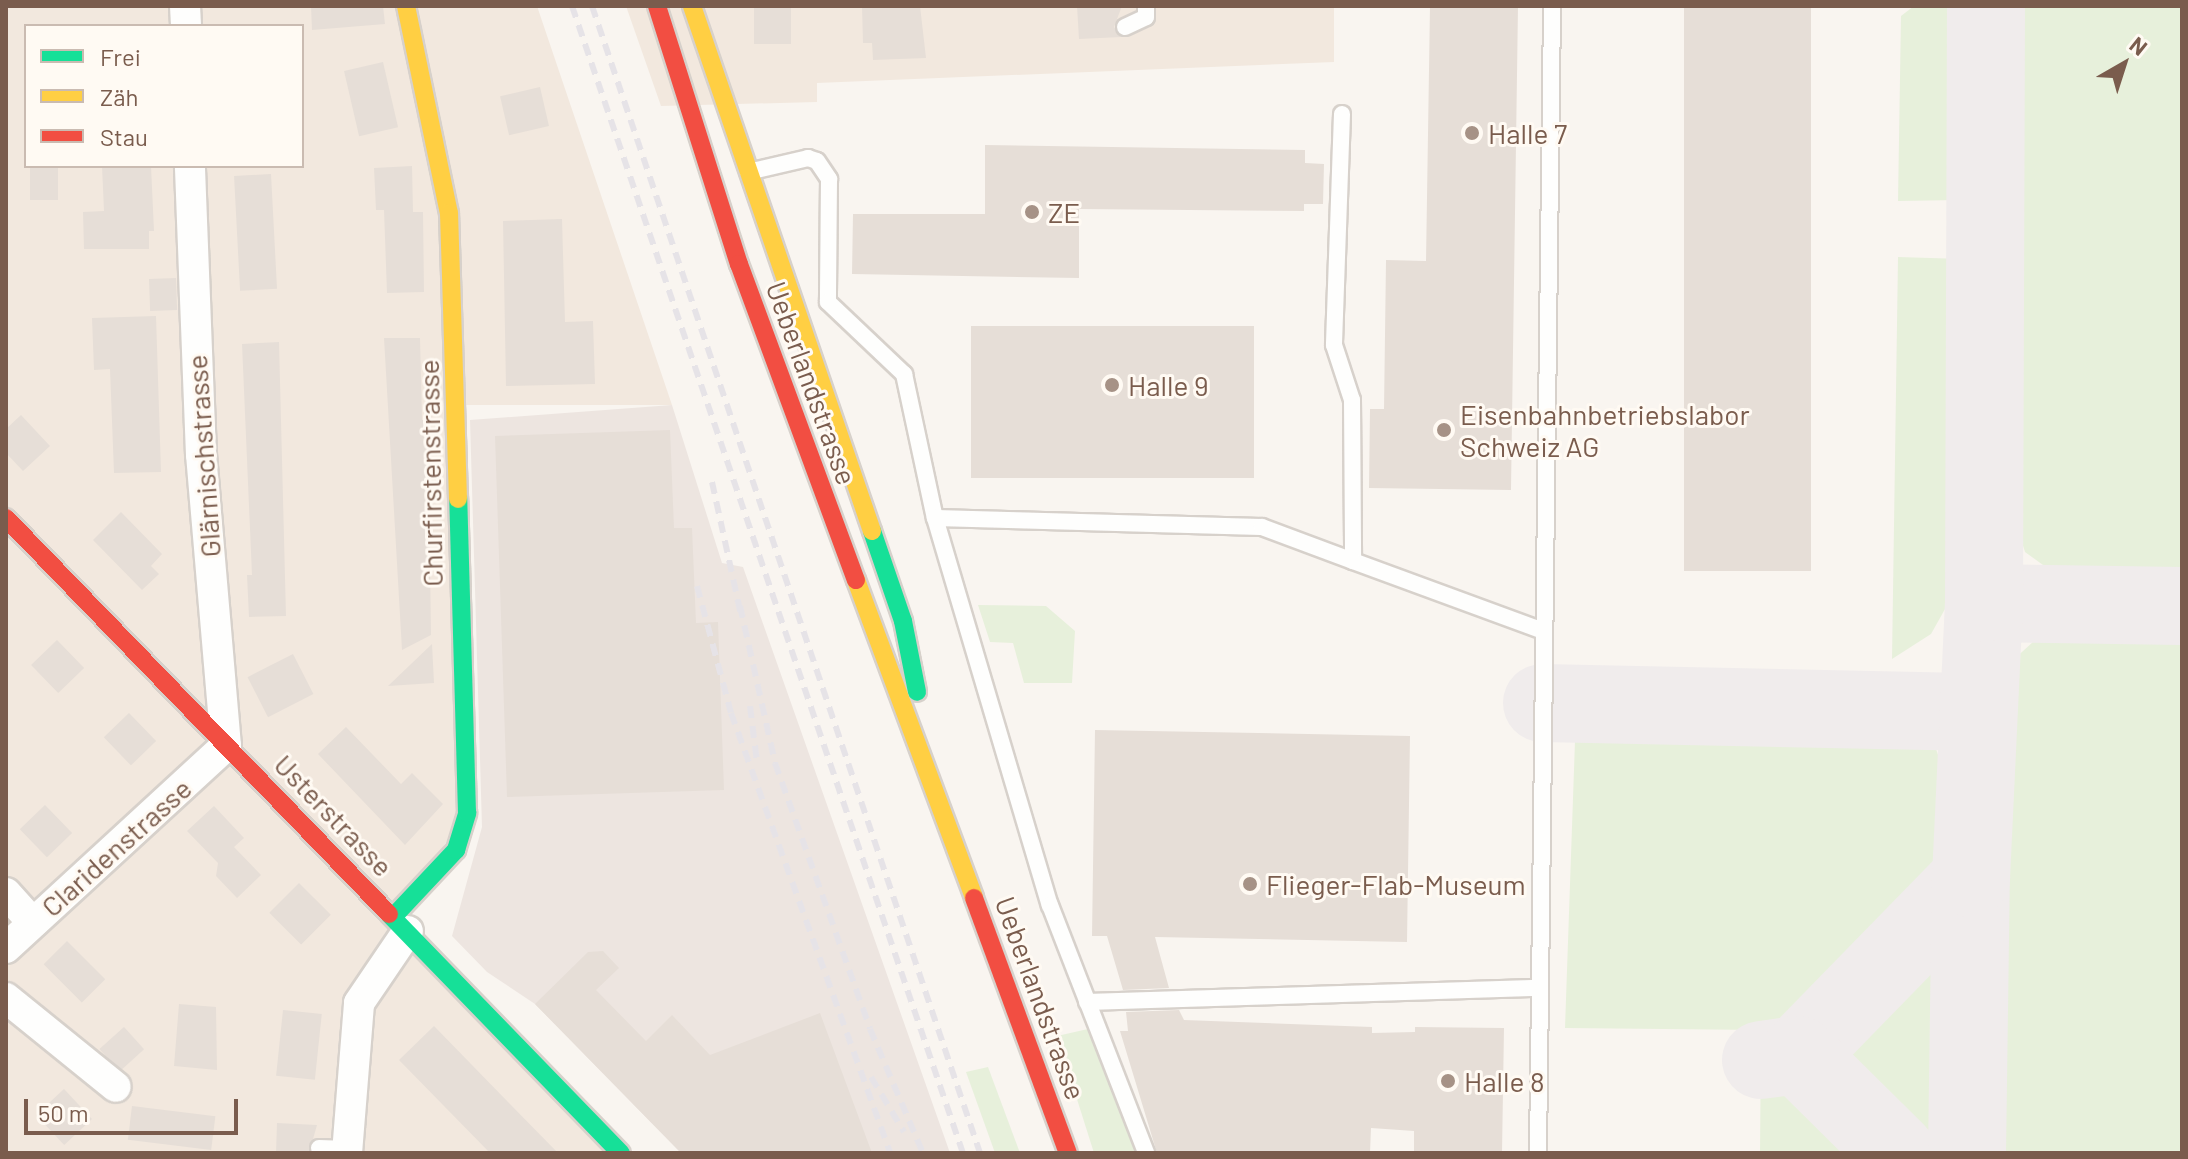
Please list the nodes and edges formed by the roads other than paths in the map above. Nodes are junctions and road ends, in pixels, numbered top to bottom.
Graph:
1 (406, 6) edge
2 (657, 6) edge
3 (1146, 6) edge
4 (1552, 6) edge
5 (695, 11) edge
6 (1125, 27) dead end
7 (1342, 114) dead end
8 (190, 168) edge
9 (752, 170) junction
10 (713, 185) junction
11 (6, 518) edge
12 (935, 518) junction
13 (1353, 561) junction
14 (1541, 630) junction
15 (226, 746) junction
16 (931, 772) junction
17 (6, 893) edge
18 (33, 923) junction
19 (401, 924) junction
20 (6, 948) edge
21 (1540, 988) junction
22 (6, 998) edge
23 (1087, 1002) junction
24 (116, 1087) dead end
25 (338, 1150) edge
26 (621, 1153) edge
27 (1068, 1153) edge
28 (1146, 1153) edge
29 (1538, 1153) edge

1 - 19 main road, Churfirstenstrasse
2 - 10 main road, Ueberlandstrasse
3 - 6 lane
4 - 14 lane
5 - 9 main road, Ueberlandstrasse
7 - 13 lane
8 - 15 street, Glärnischstrasse
9 - 10 lane
9 - 12 lane
9 - 16 main road, Ueberlandstrasse
10 - 16 main road, Ueberlandstrasse
11 - 15 main road, Usterstrasse
12 - 13 lane
12 - 23 lane
13 - 14 lane
14 - 21 lane
15 - 18 street, Claridenstrasse
15 - 19 main road, Usterstrasse
16 - 27 main road, Ueberlandstrasse
17 - 18 street
18 - 20 street, Claridenstrasse
19 - 25 street
19 - 26 main road, Usterstrasse
21 - 23 lane
21 - 29 lane
22 - 24 street
23 - 28 lane

